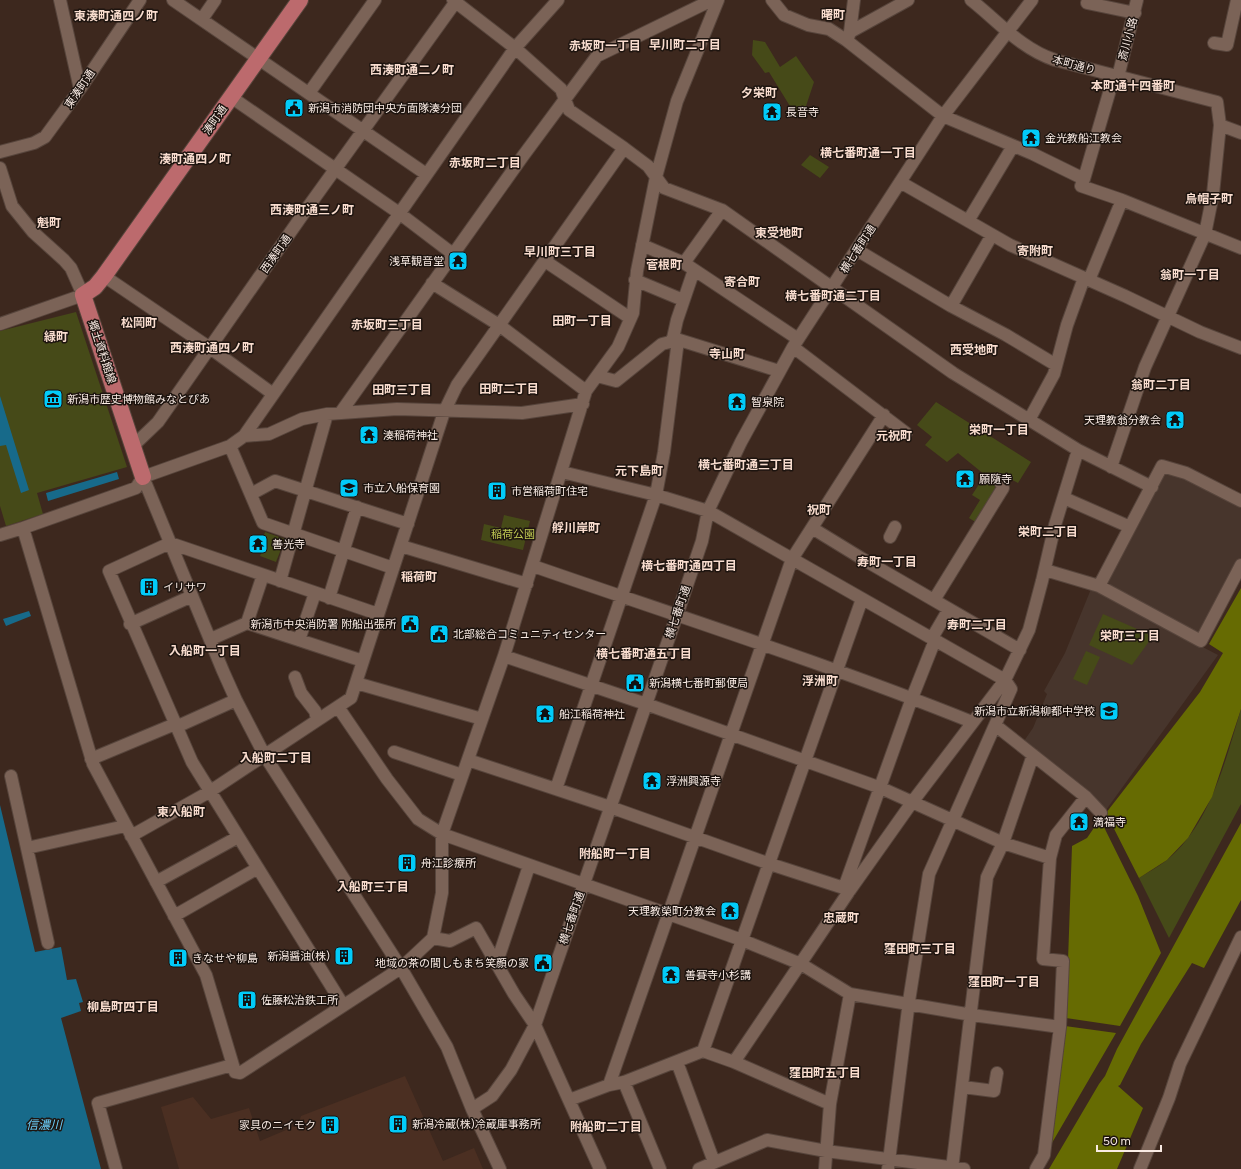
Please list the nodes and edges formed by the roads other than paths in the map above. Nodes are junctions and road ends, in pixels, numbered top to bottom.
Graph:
1 (60, 0) edge
2 (140, 0) edge
3 (173, 0) edge
4 (215, 0) edge
5 (300, 0) edge
6 (375, 0) edge
7 (558, 0) edge
8 (712, 0) edge
9 (718, 0) edge
10 (772, 0) edge
11 (854, 0) edge
12 (908, 0) edge
13 (971, 0) edge
14 (1032, 0) edge
15 (1137, 0) edge
16 (1237, 0) edge
17 (455, 1) edge
18 (1086, 3) dead end
19 (1135, 13) junction
20 (202, 19) junction
21 (1007, 32) junction
22 (848, 36) junction
23 (1214, 42) dead end
24 (515, 48) junction
25 (259, 59) junction
26 (1116, 76) junction
27 (80, 89) junction
28 (309, 93) junction
29 (231, 97) junction
30 (565, 100) junction
31 (943, 116) junction
32 (1220, 125) junction
33 (363, 130) junction
34 (1241, 133) edge
35 (1013, 146) junction
36 (624, 148) junction
37 (0, 152) edge
38 (0, 168) edge
39 (335, 169) junction
40 (426, 174) junction
41 (656, 176) junction
42 (1084, 179) junction
43 (900, 182) junction
44 (2, 183) edge
45 (1122, 200) junction
46 (722, 210) junction
47 (399, 213) junction
48 (968, 221) junction
49 (1205, 234) junction
50 (992, 235) junction
51 (642, 245) junction
52 (1241, 248) edge
53 (857, 250) junction
54 (453, 254) junction
55 (545, 261) junction
56 (689, 267) junction
57 (104, 276) junction
58 (1086, 279) junction
59 (635, 280) junction
60 (432, 283) junction
61 (833, 287) junction
62 (83, 295) junction
63 (683, 300) junction
64 (952, 306) junction
65 (630, 318) junction
66 (1167, 318) junction
67 (0, 324) edge
68 (499, 325) junction
69 (675, 339) junction
70 (796, 343) junction
71 (210, 348) junction
72 (1241, 348) edge
73 (1056, 365) junction
74 (778, 372) junction
75 (597, 376) junction
76 (586, 392) junction
77 (273, 394) junction
78 (583, 404) junction
79 (341, 412) junction
80 (444, 412) junction
81 (327, 414) junction
82 (884, 415) junction
83 (1029, 420) junction
84 (906, 433) dead end
85 (244, 436) junction
86 (133, 446) junction
87 (230, 446) junction
88 (1078, 450) junction
89 (1111, 468) junction
90 (562, 472) junction
91 (143, 477) junction
92 (1002, 483) dead end
93 (1152, 487) junction
94 (305, 492) junction
95 (251, 494) junction
96 (656, 495) junction
97 (1064, 498) junction
98 (1241, 501) edge
99 (357, 507) junction
100 (708, 511) junction
101 (408, 524) junction
102 (1130, 527) junction
103 (23, 528) junction
104 (812, 528) junction
105 (293, 534) junction
106 (0, 535) edge
107 (170, 543) junction
108 (401, 546) junction
109 (343, 551) junction
110 (792, 559) junction
111 (1241, 565) edge
112 (533, 566) junction
113 (393, 568) junction
114 (1045, 570) junction
115 (263, 575) junction
116 (280, 581) junction
117 (527, 584) junction
118 (1099, 586) junction
119 (315, 593) junction
120 (192, 596) junction
121 (622, 597) junction
122 (329, 598) junction
123 (862, 599) junction
124 (934, 600) junction
125 (949, 608) junction
126 (378, 614) junction
127 (677, 615) junction
128 (247, 623) junction
129 (130, 624) junction
130 (211, 639) junction
131 (933, 639) junction
132 (299, 640) junction
133 (762, 645) junction
134 (1020, 650) junction
135 (504, 656) junction
136 (363, 661) junction
137 (836, 671) junction
138 (295, 677) dead end
139 (1005, 680) junction
140 (356, 683) junction
141 (591, 686) junction
142 (912, 698) junction
143 (236, 700) junction
144 (646, 704) junction
145 (338, 707) junction
146 (482, 718) junction
147 (317, 719) junction
148 (972, 722) junction
149 (995, 725) junction
150 (176, 726) junction
151 (730, 736) junction
152 (394, 752) dead end
153 (1033, 755) junction
154 (265, 756) junction
155 (91, 759) junction
156 (468, 760) junction
157 (805, 761) junction
158 (462, 775) junction
159 (11, 776) dead end
160 (881, 788) junction
161 (556, 789) junction
162 (209, 792) junction
163 (1086, 798) junction
164 (913, 801) junction
165 (610, 807) junction
166 (1101, 813) dead end
167 (954, 820) junction
168 (128, 831) junction
169 (442, 834) junction
170 (238, 837) junction
171 (695, 838) junction
172 (1004, 843) junction
173 (27, 848) junction
174 (1050, 858) junction
175 (770, 864) junction
176 (529, 866) junction
177 (258, 868) junction
178 (156, 882) junction
179 (583, 885) junction
180 (847, 889) junction
181 (668, 914) junction
182 (174, 916) junction
183 (1241, 937) edge
184 (432, 938) junction
185 (742, 940) junction
186 (48, 943) dead end
187 (497, 962) junction
188 (801, 964) junction
189 (401, 968) junction
190 (850, 994) junction
191 (909, 1004) junction
192 (343, 1005) junction
193 (972, 1015) junction
194 (535, 1025) junction
195 (1060, 1027) junction
196 (703, 1051) junction
197 (677, 1062) junction
198 (734, 1062) junction
199 (232, 1064) junction
200 (997, 1073) dead end
201 (624, 1082) junction
202 (609, 1085) junction
203 (963, 1087) junction
204 (569, 1100) junction
205 (830, 1104) junction
206 (472, 1109) junction
207 (826, 1151) junction
208 (714, 1162) junction
209 (889, 1164) edge
210 (116, 1169) edge
211 (500, 1169) edge
212 (600, 1169) edge
213 (660, 1169) edge
214 (699, 1169) edge
215 (825, 1169) edge
216 (956, 1169) edge
217 (1036, 1169) edge
218 (1140, 1169) edge

1 - 27 street
2 - 27 street, 東湊町通
3 - 20 street
4 - 20 street
5 - 25 main road, 湊町通
6 - 28 street
7 - 24 street
8 - 30 street
9 - 41 street
10 - 22 street
11 - 22 street
12 - 22 street
13 - 21 street, 本町通り
14 - 21 street, 横七番町通
15 - 19 street, 斎川小路
16 - 23 street
17 - 24 street
17 - 33 street, 西湊町通
18 - 19 street
19 - 26 street, 斎川小路
20 - 25 street
21 - 26 street, 本町通り
21 - 31 street, 横七番町通
22 - 31 street
24 - 30 street
24 - 40 street
25 - 28 street
25 - 29 main road, 湊町通
26 - 32 street, 本町通り
26 - 42 street, 斎川小路
27 - 37 street, 東湊町通
28 - 33 street
29 - 39 street
29 - 57 main road, 湊町通
30 - 36 street
30 - 54 street
31 - 35 street
31 - 43 street, 横七番町通
32 - 34 street
32 - 49 street
33 - 39 street, 西湊町通
33 - 40 street
35 - 42 street
35 - 48 street
36 - 41 street
36 - 55 street
38 - 44 street
39 - 47 street
39 - 71 street, 西湊町通
40 - 47 street
41 - 46 street
41 - 51 street
42 - 45 street
43 - 48 street
43 - 53 street, 横七番町通
44 - 62 street
45 - 49 street
45 - 58 street
46 - 56 street
46 - 61 street
47 - 54 street
47 - 77 street
48 - 50 street
49 - 52 street
49 - 66 street
50 - 58 street
50 - 64 street
51 - 56 street
51 - 59 street
53 - 61 street, 横七番町通
53 - 64 street
54 - 60 street
55 - 65 street
55 - 68 street
56 - 63 street
56 - 70 street
57 - 62 main road, 湊町通
57 - 71 street
58 - 66 street
58 - 73 street
59 - 63 street
59 - 65 street
60 - 68 street
60 - 79 street
61 - 70 street, 横七番町通
61 - 83 street
62 - 67 street
62 - 86 main road, 郷土資料館線
63 - 69 street
64 - 73 street
65 - 75 street
66 - 72 street
66 - 89 street
68 - 76 street
68 - 80 street
69 - 74 street
69 - 75 street
69 - 96 street
70 - 74 street, 横七番町通
70 - 82 street
71 - 77 street
71 - 86 street, 西湊町通
73 - 83 street
74 - 100 street, 横七番町通
75 - 76 street
76 - 78 street
77 - 85 street
78 - 80 street
78 - 90 street
79 - 80 street
79 - 81 street
80 - 101 street
81 - 85 street
81 - 94 street
82 - 84 street
82 - 104 street
83 - 88 street
85 - 87 street
86 - 91 main road, 郷土資料館線
87 - 91 street
87 - 95 street
88 - 89 street
88 - 97 street
89 - 93 street
90 - 96 street
90 - 112 street
91 - 103 street
91 - 107 street
92 - 124 street
93 - 98 street
93 - 102 street
94 - 95 street
94 - 99 street
94 - 105 street
95 - 105 street
96 - 100 street
96 - 121 street
97 - 102 street
97 - 114 street
99 - 101 street
99 - 109 street
100 - 110 street
100 - 127 street, 横七番町通
101 - 108 street
102 - 118 street
103 - 106 street
103 - 155 street
104 - 110 street
104 - 124 street
105 - 109 street
105 - 116 street
107 - 115 street
107 - 120 street
107 - 129 street
108 - 113 street
108 - 117 street
109 - 113 street
109 - 122 street
110 - 123 street
110 - 133 street
111 - 118 street
112 - 117 street
112 - 121 street
113 - 126 street
114 - 118 street
114 - 134 street
115 - 116 street
115 - 128 street
116 - 119 street
117 - 135 street
119 - 122 street
119 - 132 street
120 - 129 street
120 - 130 street
121 - 127 street
121 - 141 street
122 - 126 street
123 - 131 street
123 - 137 street
124 - 125 street
125 - 131 street
125 - 134 street
126 - 136 street
127 - 133 street
127 - 144 street, 横七番町通
128 - 130 street
128 - 132 street
129 - 150 street
130 - 143 street
131 - 139 street
131 - 142 street
132 - 136 street
133 - 137 street
133 - 151 street
134 - 139 street
135 - 141 street
135 - 146 street
136 - 140 street
137 - 142 street
137 - 157 street
138 - 147 street
139 - 148 street
139 - 149 street
140 - 145 street
140 - 146 street
141 - 144 street
141 - 161 street
142 - 148 street
142 - 160 street
143 - 150 street
143 - 154 street
144 - 151 street
144 - 165 street, 横七番町通
145 - 147 street
145 - 169 street
146 - 156 street
147 - 154 street
148 - 164 street
149 - 153 street
149 - 167 street
150 - 155 street
150 - 162 street
151 - 157 street
151 - 171 street
152 - 158 street
153 - 163 street
153 - 172 street
154 - 162 street
154 - 189 street
155 - 168 street
156 - 158 street
156 - 161 street
157 - 160 street
157 - 175 street
158 - 169 street
159 - 173 street
160 - 164 street
160 - 180 street
161 - 165 street
162 - 168 street
162 - 170 street
163 - 166 street
163 - 174 street
164 - 167 street
164 - 180 street
165 - 171 street
165 - 179 street, 横七番町通
167 - 172 street
167 - 191 street
168 - 173 street
168 - 178 street
169 - 176 street
169 - 184 street
170 - 177 street
170 - 178 street
171 - 175 street
171 - 181 street
172 - 174 street
172 - 193 street
173 - 186 street
174 - 195 street
175 - 180 street
175 - 185 street
176 - 179 street
176 - 187 street
177 - 182 street
177 - 192 street
178 - 182 street
179 - 181 street
179 - 194 street, 横七番町通
180 - 188 street
181 - 185 street
181 - 202 street
182 - 199 street
183 - 218 street
184 - 187 street
184 - 189 street
185 - 188 street
185 - 196 street
187 - 194 street
188 - 190 street
188 - 198 street
189 - 192 street
189 - 206 street
190 - 191 street
190 - 205 street
191 - 193 street
191 - 209 street
192 - 199 street
193 - 195 street
193 - 203 street
194 - 204 street
194 - 206 street, 横七番町通
195 - 217 street
196 - 197 street
196 - 198 street
197 - 201 street
197 - 208 street
198 - 205 street
199 - 210 street
200 - 203 street
201 - 202 street
201 - 213 street
202 - 204 street
203 - 216 street
204 - 212 street
205 - 207 street
206 - 211 street
207 - 208 street
207 - 209 street
207 - 215 street
208 - 214 street
209 - 216 street

